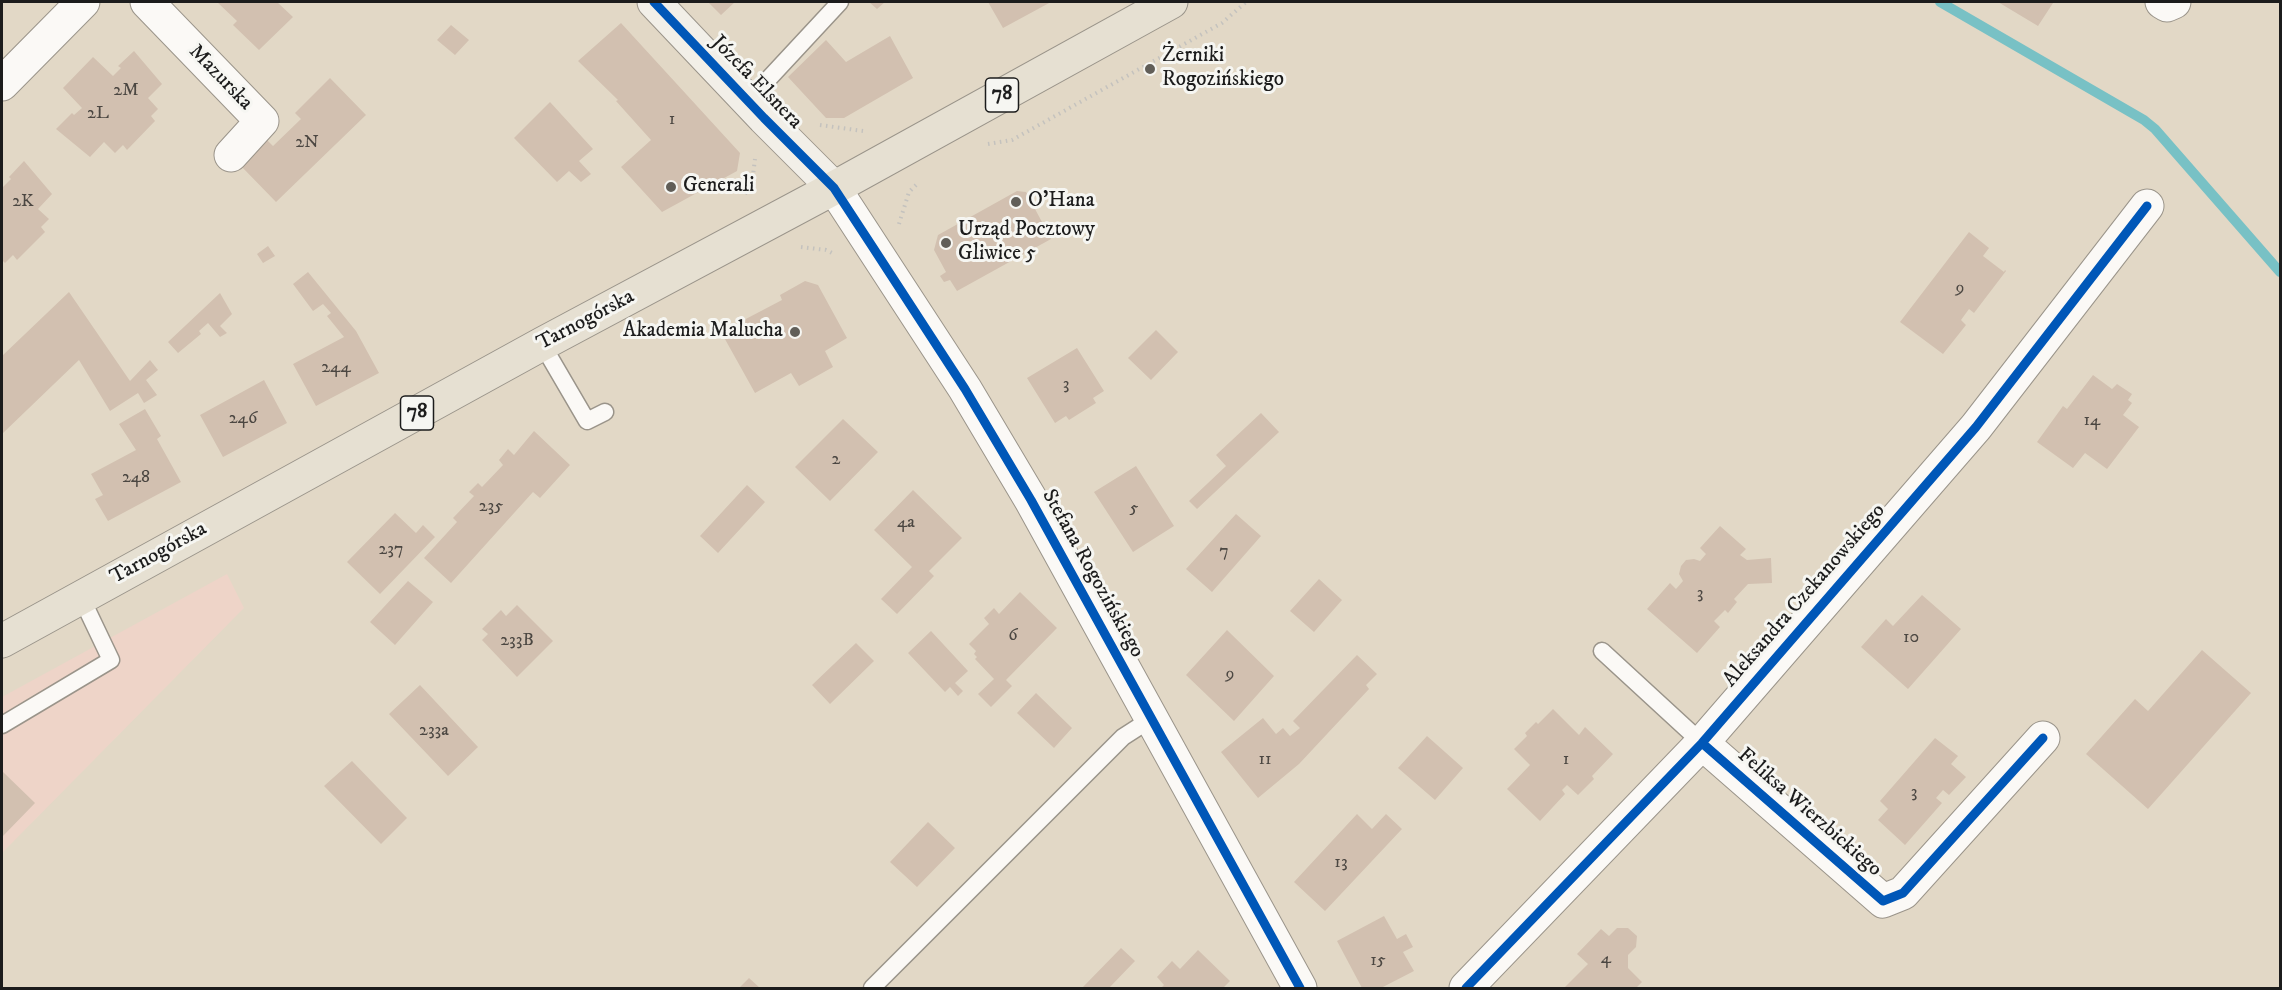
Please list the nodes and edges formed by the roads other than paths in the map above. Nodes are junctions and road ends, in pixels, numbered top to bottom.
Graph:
1 (83, 2) edge
2 (147, 2) edge
3 (654, 2) edge
4 (840, 2) edge
5 (1171, 2) edge
6 (2162, 2) edge
7 (2174, 2) edge
8 (2, 84) edge
9 (748, 101) junction
10 (231, 155) dead end
11 (834, 188) junction
12 (2147, 206) dead end
13 (542, 344) junction
14 (605, 412) dead end
15 (81, 597) junction
16 (2, 641) edge
17 (1602, 651) dead end
18 (1151, 719) junction
19 (2, 725) edge
20 (2043, 738) dead end
21 (1702, 743) junction
22 (872, 988) edge
23 (1300, 988) edge
24 (1466, 988) edge

1 - 8 street
2 - 10 street, Mazurska
3 - 9 street, Józefa Elsnera
4 - 9 lane
5 - 11 main road, Tarnogórska / 78
6 - 7 street
9 - 11 street, Józefa Elsnera
11 - 13 main road, Tarnogórska / 78
11 - 18 street, Stefana Rogozińskiego
12 - 21 street, Aleksandra Czekanowskiego
13 - 14 lane
13 - 15 main road, Tarnogórska / 78
15 - 16 main road, Tarnogórska / 78
15 - 19 lane
17 - 21 lane
18 - 22 lane
18 - 23 street, Stefana Rogozińskiego
20 - 21 street, Feliksa Wierzbickiego
21 - 24 street, Aleksandra Czekanowskiego

